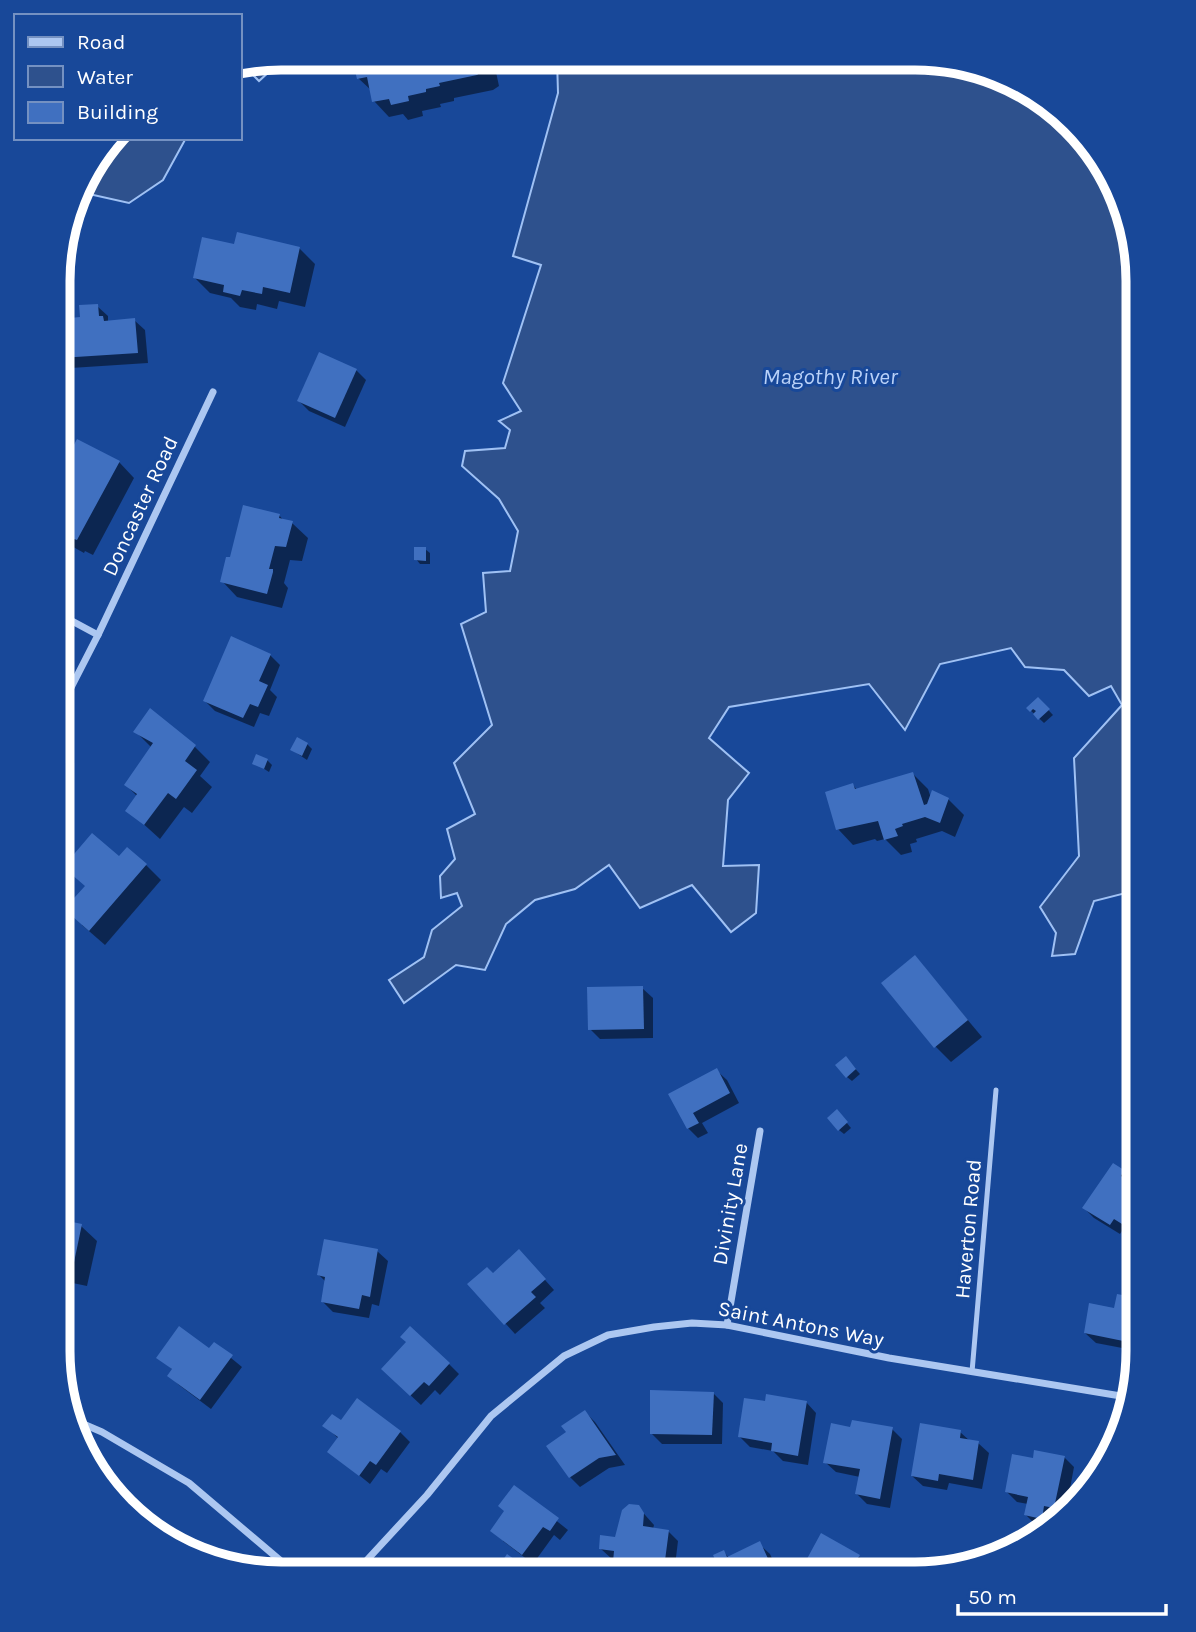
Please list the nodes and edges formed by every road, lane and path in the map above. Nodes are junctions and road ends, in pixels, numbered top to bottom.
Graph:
1 (213, 392) dead end
2 (70, 620) edge
3 (98, 635) junction
4 (70, 690) edge
5 (996, 1090) dead end
6 (760, 1131) dead end
7 (727, 1325) junction
8 (972, 1372) junction
9 (1121, 1396) edge
10 (83, 1424) edge
11 (282, 1562) edge
12 (365, 1562) edge

1 - 3 street, Doncaster Road
2 - 3 street
3 - 4 street, Doncaster Road
5 - 8 lane, Haverton Road
6 - 7 street, Divinity Lane
7 - 8 street, Saint Antons Way
7 - 12 street, Saint Antons Way
8 - 9 street, Saint Antons Way
10 - 11 street

